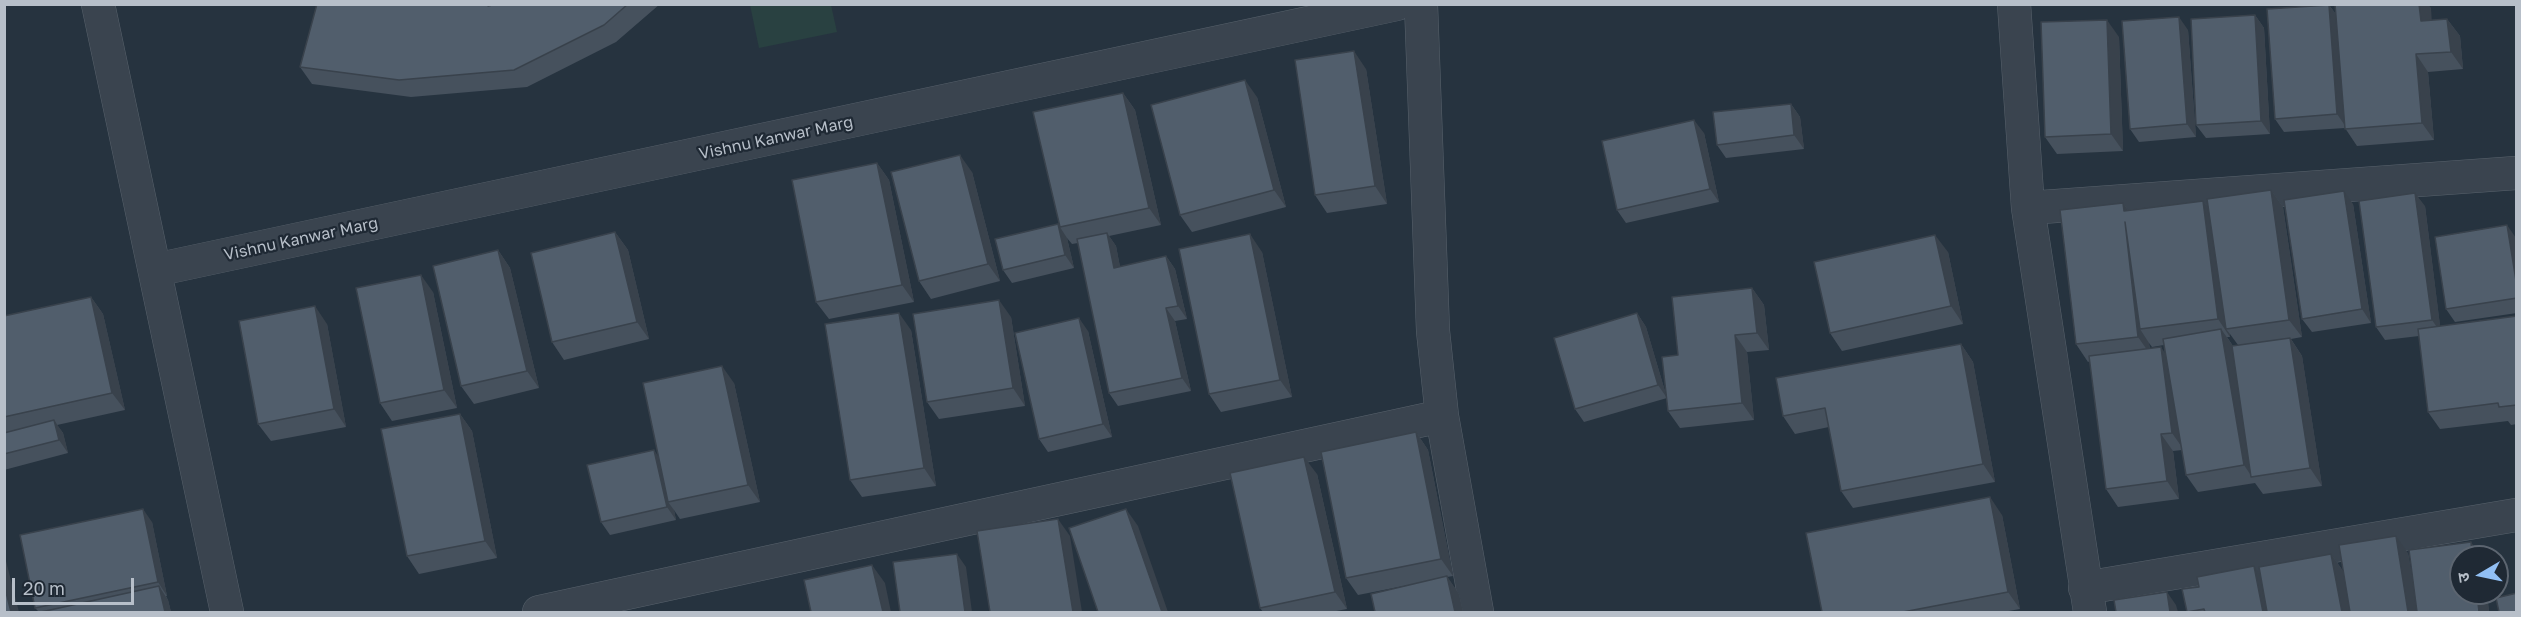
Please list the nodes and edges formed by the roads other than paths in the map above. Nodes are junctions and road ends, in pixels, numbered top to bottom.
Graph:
1 (98, 4) edge
2 (1397, 4) edge
3 (1421, 4) edge
4 (2014, 4) edge
5 (2517, 173) edge
6 (2028, 208) junction
7 (155, 270) junction
8 (1442, 416) junction
9 (2517, 515) edge
10 (2088, 600) edge
11 (227, 612) edge
12 (539, 612) edge
13 (1477, 612) edge

1 - 7 street
2 - 7 street, Vishnu Kanwar Marg
3 - 8 street
4 - 6 street
5 - 6 street
6 - 10 street
7 - 11 street
8 - 12 street
8 - 13 street
9 - 10 street

